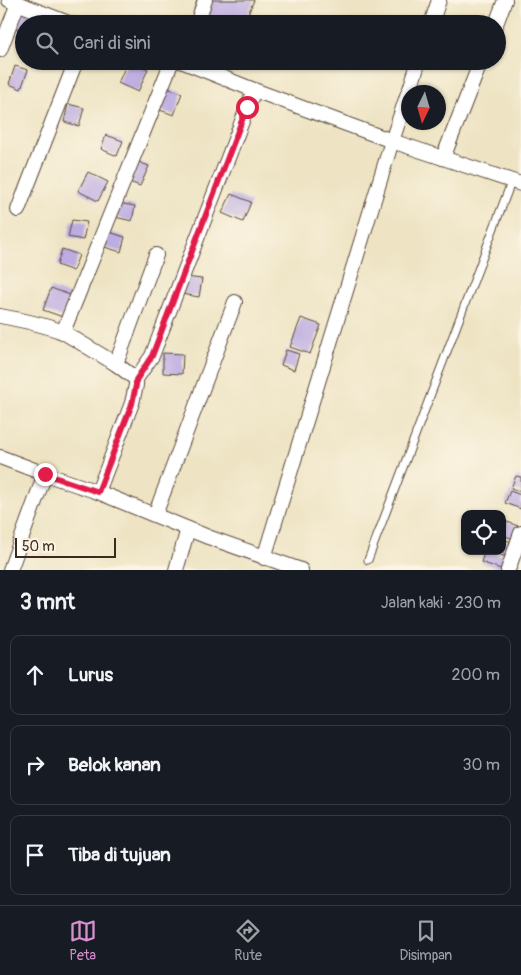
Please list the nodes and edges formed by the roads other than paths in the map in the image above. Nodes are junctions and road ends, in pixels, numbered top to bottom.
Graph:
1 (205, 0) edge
2 (439, 0) edge
3 (505, 0) edge
4 (13, 2) edge
5 (47, 15) edge
6 (200, 15) edge
7 (434, 15) edge
8 (499, 15) edge
9 (0, 50) edge
10 (72, 70) edge
11 (177, 70) edge
12 (201, 70) edge
13 (416, 70) edge
14 (477, 70) edge
15 (411, 85) edge
16 (254, 90) junction
17 (401, 114) edge
18 (392, 141) junction
19 (443, 158) junction
20 (516, 182) edge
21 (18, 210) dead end
22 (156, 255) dead end
23 (235, 302) dead end
24 (0, 316) edge
25 (63, 332) junction
26 (116, 364) junction
27 (136, 380) junction
28 (0, 457) edge
29 (45, 474) junction
30 (98, 492) junction
31 (155, 515) junction
32 (188, 529) junction
33 (521, 533) edge
34 (264, 558) junction
35 (368, 560) dead end
36 (10, 570) edge
37 (176, 570) edge
38 (301, 570) edge
39 (508, 570) edge

1 - 6 street
2 - 7 street
3 - 8 street
4 - 5 street
4 - 9 street
10 - 21 street
11 - 25 street
12 - 16 street
13 - 15 street
14 - 19 street
16 - 18 street
16 - 27 street
17 - 18 street
18 - 19 street
18 - 34 street
19 - 20 street
20 - 35 lane
22 - 26 street
23 - 31 street
24 - 25 street
25 - 26 street
26 - 27 street
27 - 30 street
28 - 29 street
29 - 30 street
29 - 36 street
30 - 31 street
31 - 32 street
32 - 34 street
32 - 37 street
33 - 39 street
34 - 38 street

